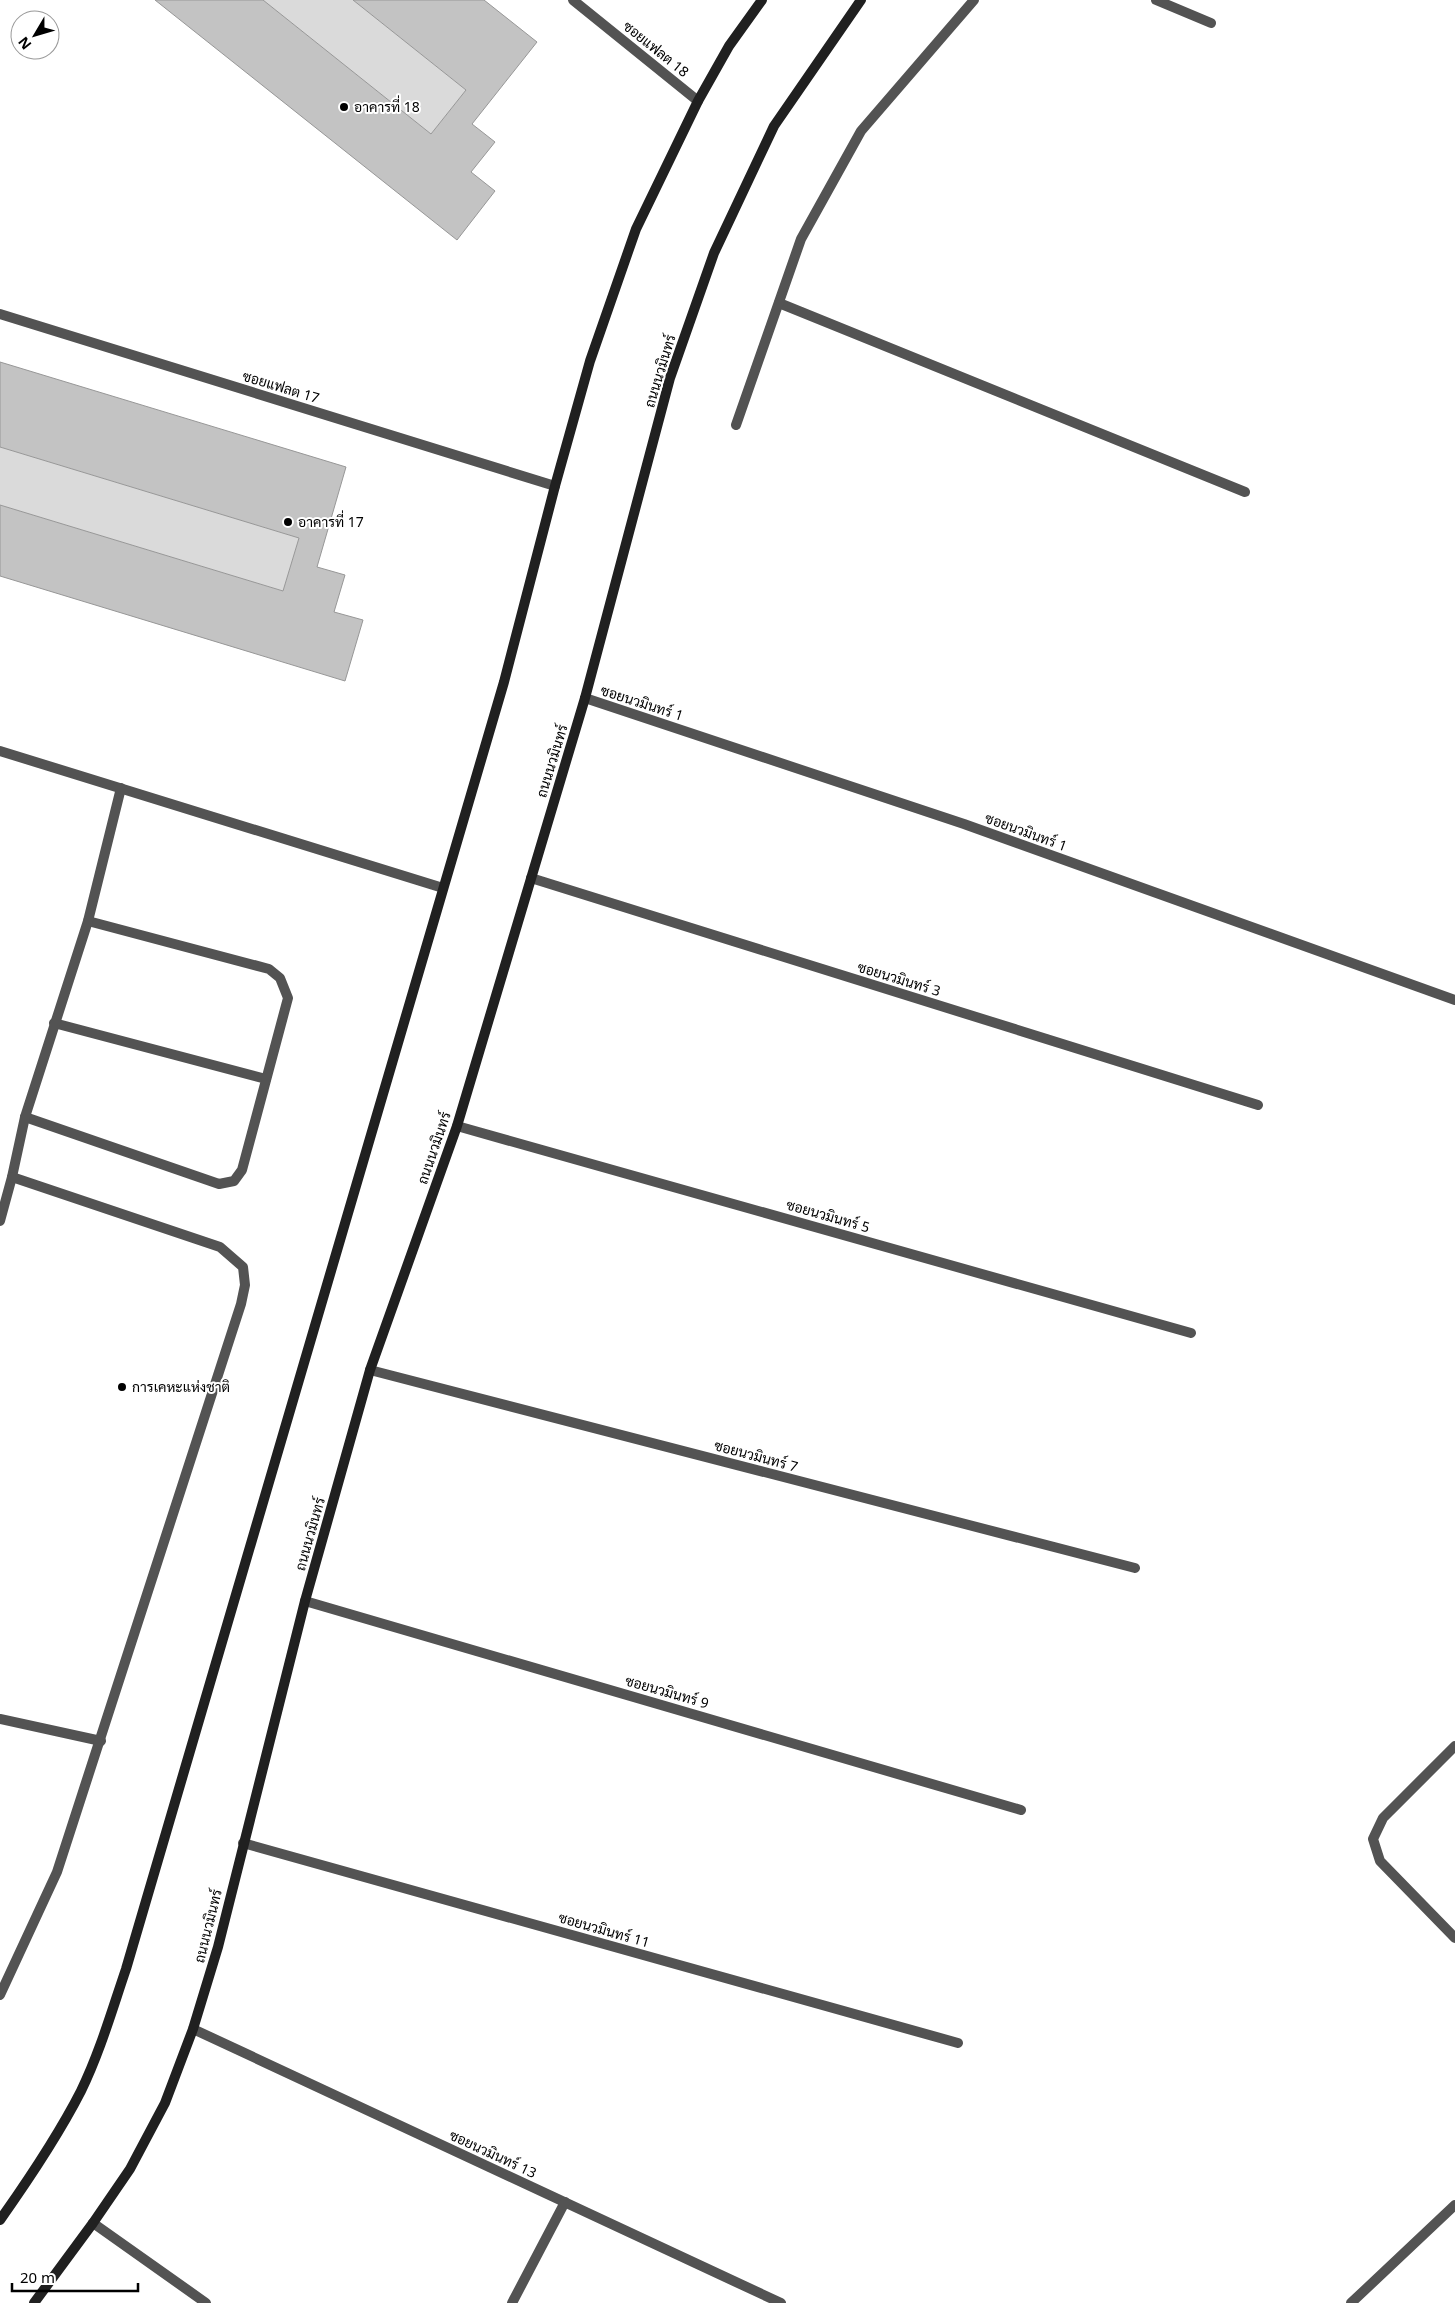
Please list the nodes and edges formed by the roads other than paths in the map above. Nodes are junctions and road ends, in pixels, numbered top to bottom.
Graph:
1 (573, 0) edge
2 (762, 0) edge
3 (861, 0) edge
4 (974, 0) edge
5 (1156, 0) edge
6 (1211, 23) dead end
7 (698, 101) junction
8 (778, 303) junction
9 (0, 314) edge
10 (736, 425) dead end
11 (555, 486) junction
12 (1245, 492) dead end
13 (585, 698) junction
14 (0, 751) edge
15 (121, 788) junction
16 (531, 878) junction
17 (443, 888) junction
18 (88, 921) junction
19 (1455, 1000) edge
20 (54, 1023) junction
21 (266, 1079) junction
22 (1258, 1105) dead end
23 (25, 1117) junction
24 (457, 1126) junction
25 (12, 1177) junction
26 (0, 1222) edge
27 (1191, 1333) dead end
28 (370, 1370) junction
29 (1135, 1568) dead end
30 (305, 1601) junction
31 (0, 1719) edge
32 (101, 1741) junction
33 (1455, 1746) edge
34 (1022, 1810) dead end
35 (243, 1843) junction
36 (1455, 1938) edge
37 (0, 1995) edge
38 (193, 2029) junction
39 (958, 2043) dead end
40 (565, 2202) junction
41 (1455, 2205) edge
42 (0, 2220) edge
43 (93, 2223) junction
44 (34, 2303) edge
45 (206, 2303) edge
46 (512, 2303) edge
47 (781, 2303) edge
48 (1351, 2303) edge

1 - 7 street, ซอยแฟลต 18
2 - 7 main road
3 - 13 main road, ถนนนวมินทร์
4 - 8 street
5 - 6 street
7 - 11 main road
8 - 10 street
8 - 12 street
9 - 11 street, ซอยแฟลต 17
11 - 17 main road
13 - 16 main road, ถนนนวมินทร์
13 - 19 street, ซอยนวมินทร์ 1
14 - 15 street
15 - 17 street
15 - 18 street
16 - 22 street, ซอยนวมินทร์ 3
16 - 24 main road, ถนนนวมินทร์
17 - 42 main road
18 - 20 street
18 - 21 street
20 - 21 street
20 - 23 street
21 - 23 street
23 - 25 street
24 - 27 street, ซอยนวมินทร์ 5
24 - 28 main road, ถนนนวมินทร์
25 - 26 street
25 - 32 street
28 - 29 street, ซอยนวมินทร์ 7
28 - 30 main road, ถนนนวมินทร์
30 - 34 street, ซอยนวมินทร์ 9
30 - 35 main road, ถนนนวมินทร์
31 - 32 street
32 - 37 street
33 - 36 street
35 - 38 main road, ถนนนวมินทร์
35 - 39 street, ซอยนวมินทร์ 11
38 - 40 street, ซอยนวมินทร์ 13
38 - 43 main road, ถนนนวมินทร์
40 - 46 street
40 - 47 street, ซอยนวมินทร์ 13
41 - 48 street
43 - 44 main road, ถนนนวมินทร์
43 - 45 street

